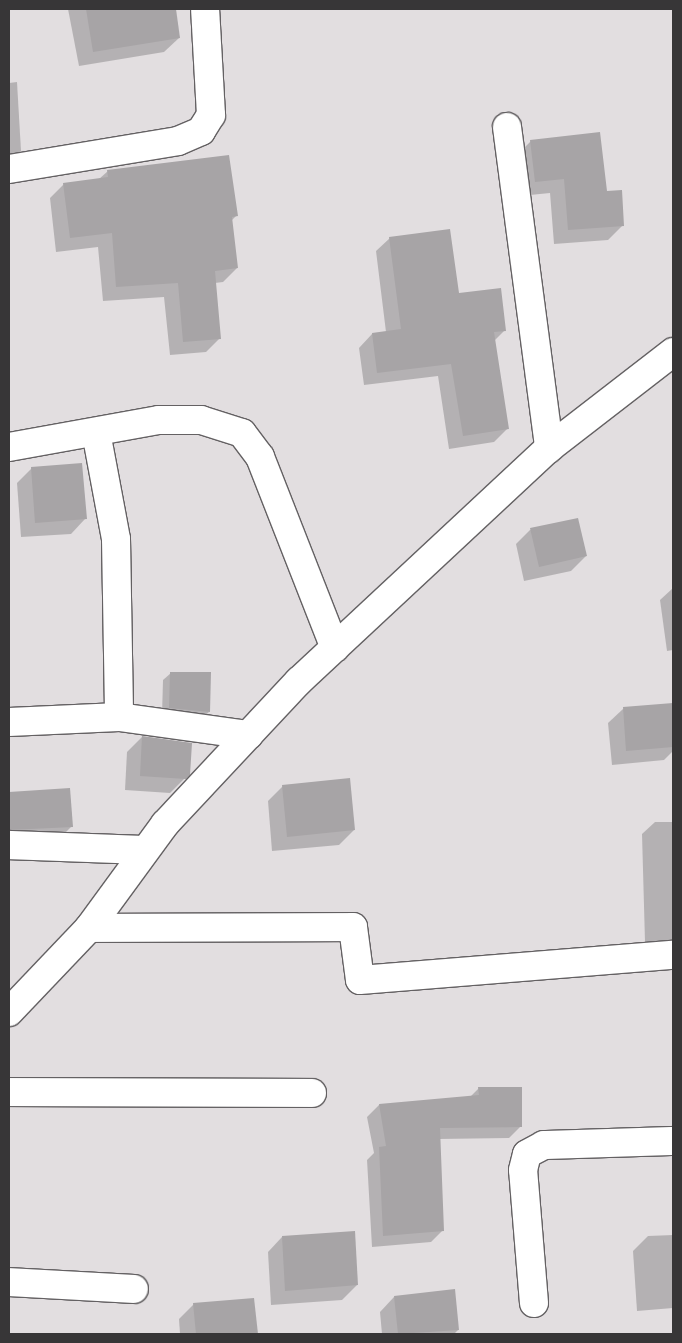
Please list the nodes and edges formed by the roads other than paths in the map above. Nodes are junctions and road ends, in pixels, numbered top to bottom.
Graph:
1 (205, 9) edge
2 (507, 128) dead end
3 (9, 169) edge
4 (673, 352) edge
5 (96, 432) junction
6 (9, 447) edge
7 (549, 448) junction
8 (335, 648) junction
9 (118, 717) junction
10 (9, 722) edge
11 (249, 735) junction
12 (9, 845) edge
13 (142, 850) junction
14 (89, 928) junction
15 (673, 955) edge
16 (9, 1012) edge
17 (9, 1092) edge
18 (312, 1093) dead end
19 (673, 1141) edge
20 (9, 1282) edge
21 (134, 1288) dead end
22 (534, 1303) dead end

1 - 3 street
2 - 7 street
4 - 7 street
5 - 6 street
5 - 8 street
5 - 9 street
7 - 8 street
8 - 11 street
9 - 10 street
9 - 11 street
11 - 13 street
12 - 13 street
13 - 14 street
14 - 15 street
14 - 16 street
17 - 18 street
19 - 22 street
20 - 21 street

